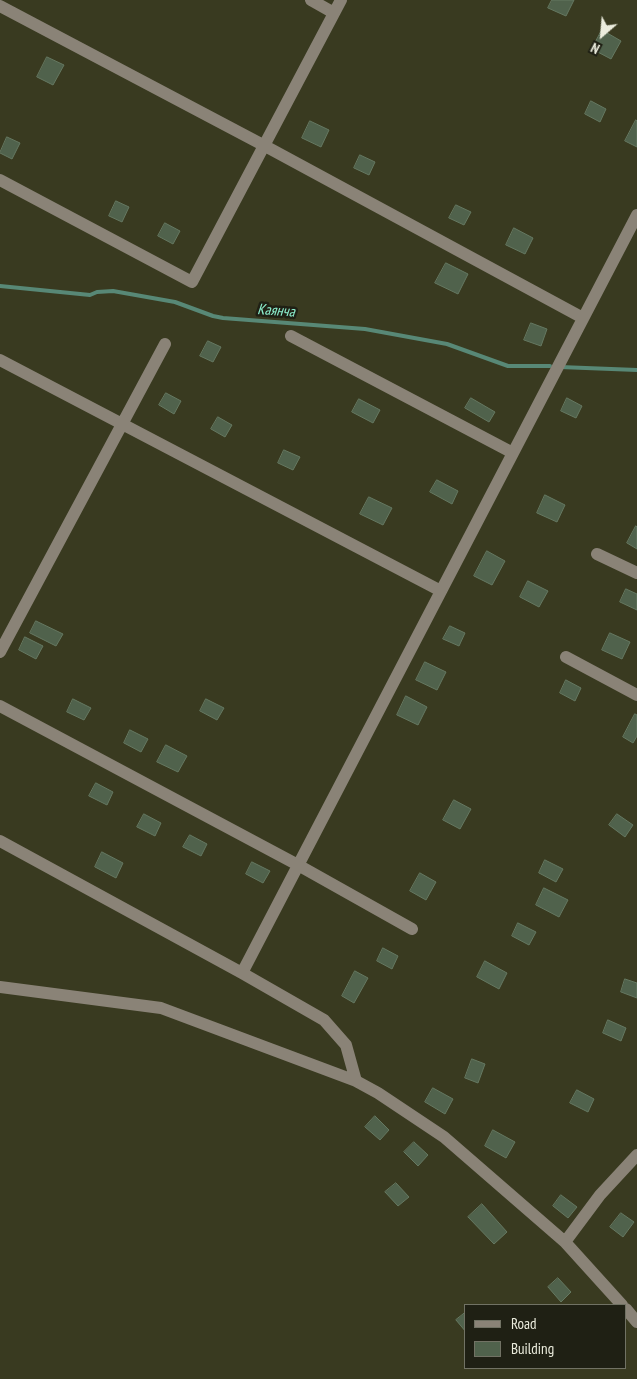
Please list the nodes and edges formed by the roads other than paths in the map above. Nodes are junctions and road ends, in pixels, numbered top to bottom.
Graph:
1 (311, 0) edge
2 (341, 0) edge
3 (0, 6) edge
4 (334, 13) junction
5 (264, 146) junction
6 (0, 180) edge
7 (637, 215) edge
8 (583, 318) junction
9 (290, 336) dead end
10 (165, 344) dead end
11 (0, 360) edge
12 (122, 424) junction
13 (513, 453) junction
14 (597, 554) dead end
15 (637, 573) edge
16 (441, 591) junction
17 (0, 652) edge
18 (566, 657) dead end
19 (637, 695) edge
20 (0, 706) edge
21 (0, 841) edge
22 (298, 865) junction
23 (412, 929) dead end
24 (242, 973) junction
25 (0, 987) edge
26 (356, 1080) junction
27 (637, 1155) edge
28 (565, 1242) junction
29 (621, 1304) edge
30 (627, 1310) edge
31 (637, 1322) edge

1 - 4 street
2 - 4 street
3 - 5 street
4 - 5 street
5 - 6 street
5 - 8 street
7 - 8 street
8 - 13 street
9 - 13 street
10 - 12 street
11 - 12 street
12 - 16 street
12 - 17 street
13 - 16 street
14 - 15 street
16 - 22 street
18 - 19 street
20 - 22 street
21 - 24 street
22 - 23 street
22 - 24 street
24 - 26 street
25 - 26 street
26 - 28 street
27 - 28 street
28 - 29 street
30 - 31 street

